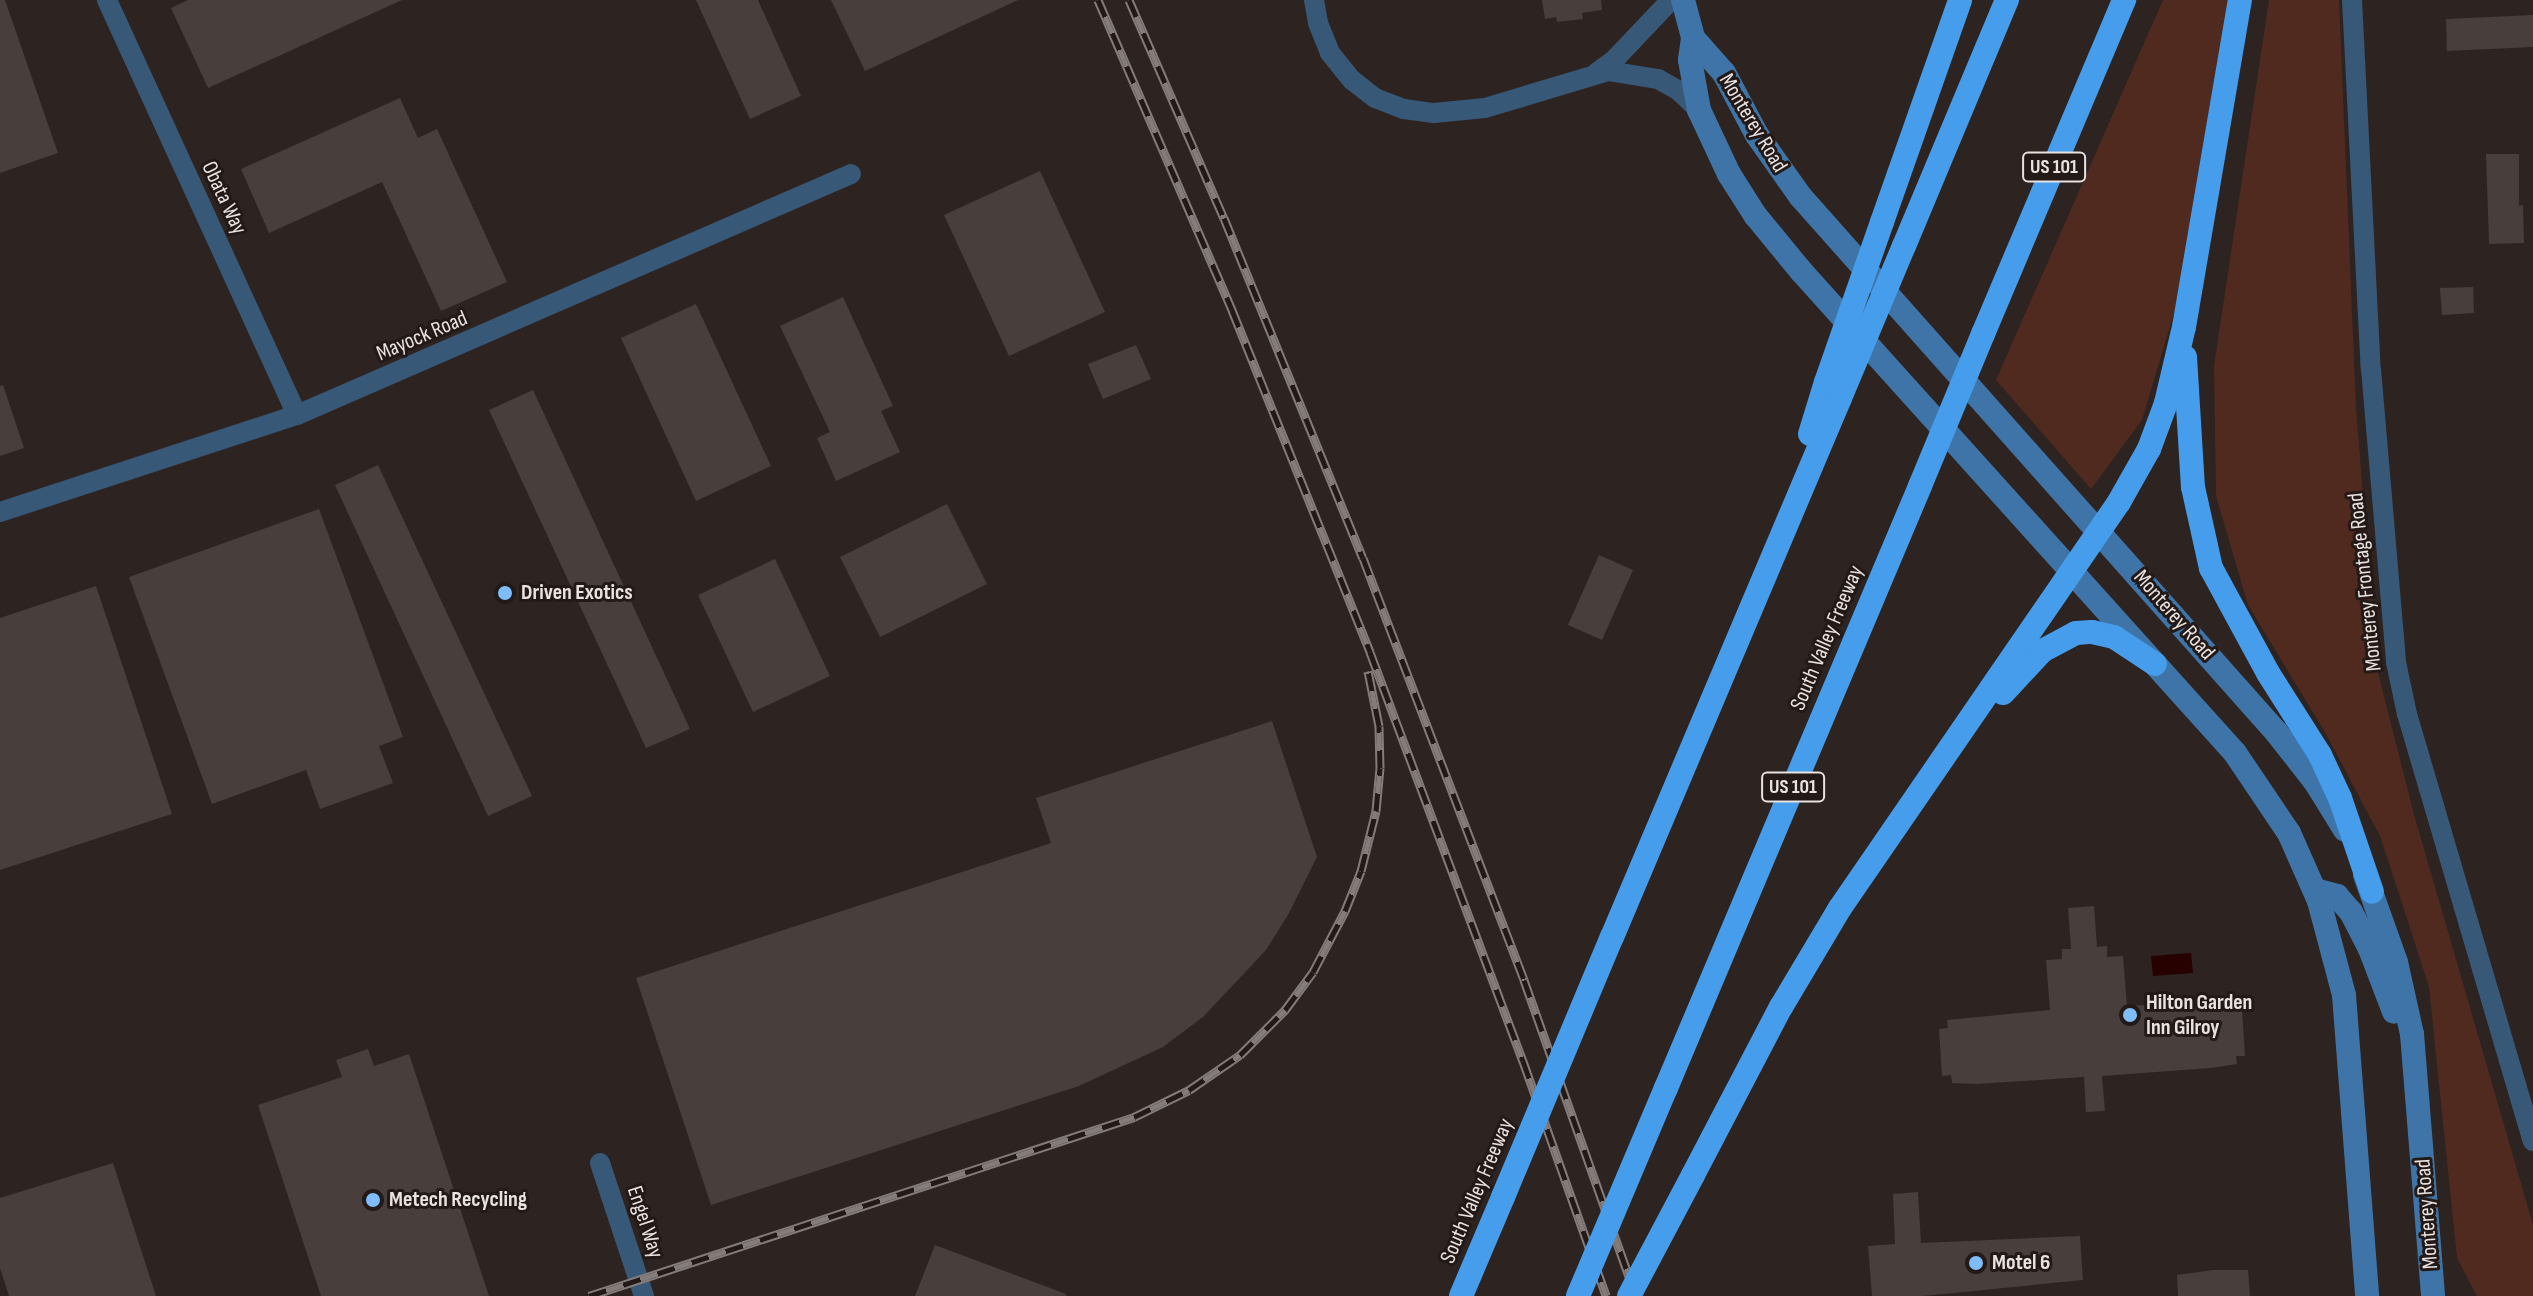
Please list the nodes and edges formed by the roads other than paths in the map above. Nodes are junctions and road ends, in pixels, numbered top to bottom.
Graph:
1 (107, 0) edge
2 (1314, 0) edge
3 (1671, 0) edge
4 (1683, 0) edge
5 (1960, 0) edge
6 (2007, 0) edge
7 (2124, 0) edge
8 (2240, 0) edge
9 (2352, 0) edge
10 (1693, 38) junction
11 (1596, 73) junction
12 (1699, 110) junction
13 (851, 174) dead end
14 (2184, 327) junction
15 (1833, 390) junction
16 (297, 415) junction
17 (0, 512) edge
18 (2099, 530) junction
19 (2071, 571) junction
20 (2155, 664) junction
21 (2315, 890) junction
22 (2372, 892) junction
23 (1840, 908) junction
24 (2418, 1082) junction
25 (2533, 1141) edge
26 (600, 1163) dead end
27 (644, 1296) edge
28 (1461, 1296) edge
29 (1578, 1296) edge
30 (1629, 1296) edge
31 (2367, 1296) edge
32 (2433, 1296) edge

1 - 16 street, Obata Way
2 - 11 street
3 - 11 street
4 - 10 main road, Monterey Road
5 - 15 highway, bridge
6 - 15 highway, South Valley Freeway, bridge
7 - 29 highway, South Valley Freeway / US 101, bridge
8 - 14 highway
9 - 25 street, Monterey Frontage Road
10 - 12 main road, Monterey Road
10 - 18 main road, Monterey Road
11 - 12 street
12 - 19 main road, Monterey Road
13 - 16 street, Mayock Road
14 - 18 highway
14 - 22 highway
15 - 28 highway, South Valley Freeway, bridge
16 - 17 street, Mayock Road
18 - 19 highway
18 - 22 main road, Monterey Road
19 - 20 main road, Monterey Road
19 - 23 highway
20 - 21 main road, Monterey Road
20 - 23 highway
21 - 24 main road
21 - 31 main road, Monterey Road
22 - 24 main road, Monterey Road
23 - 30 highway, bridge
24 - 32 main road, Monterey Road
26 - 27 street, Engel Way

